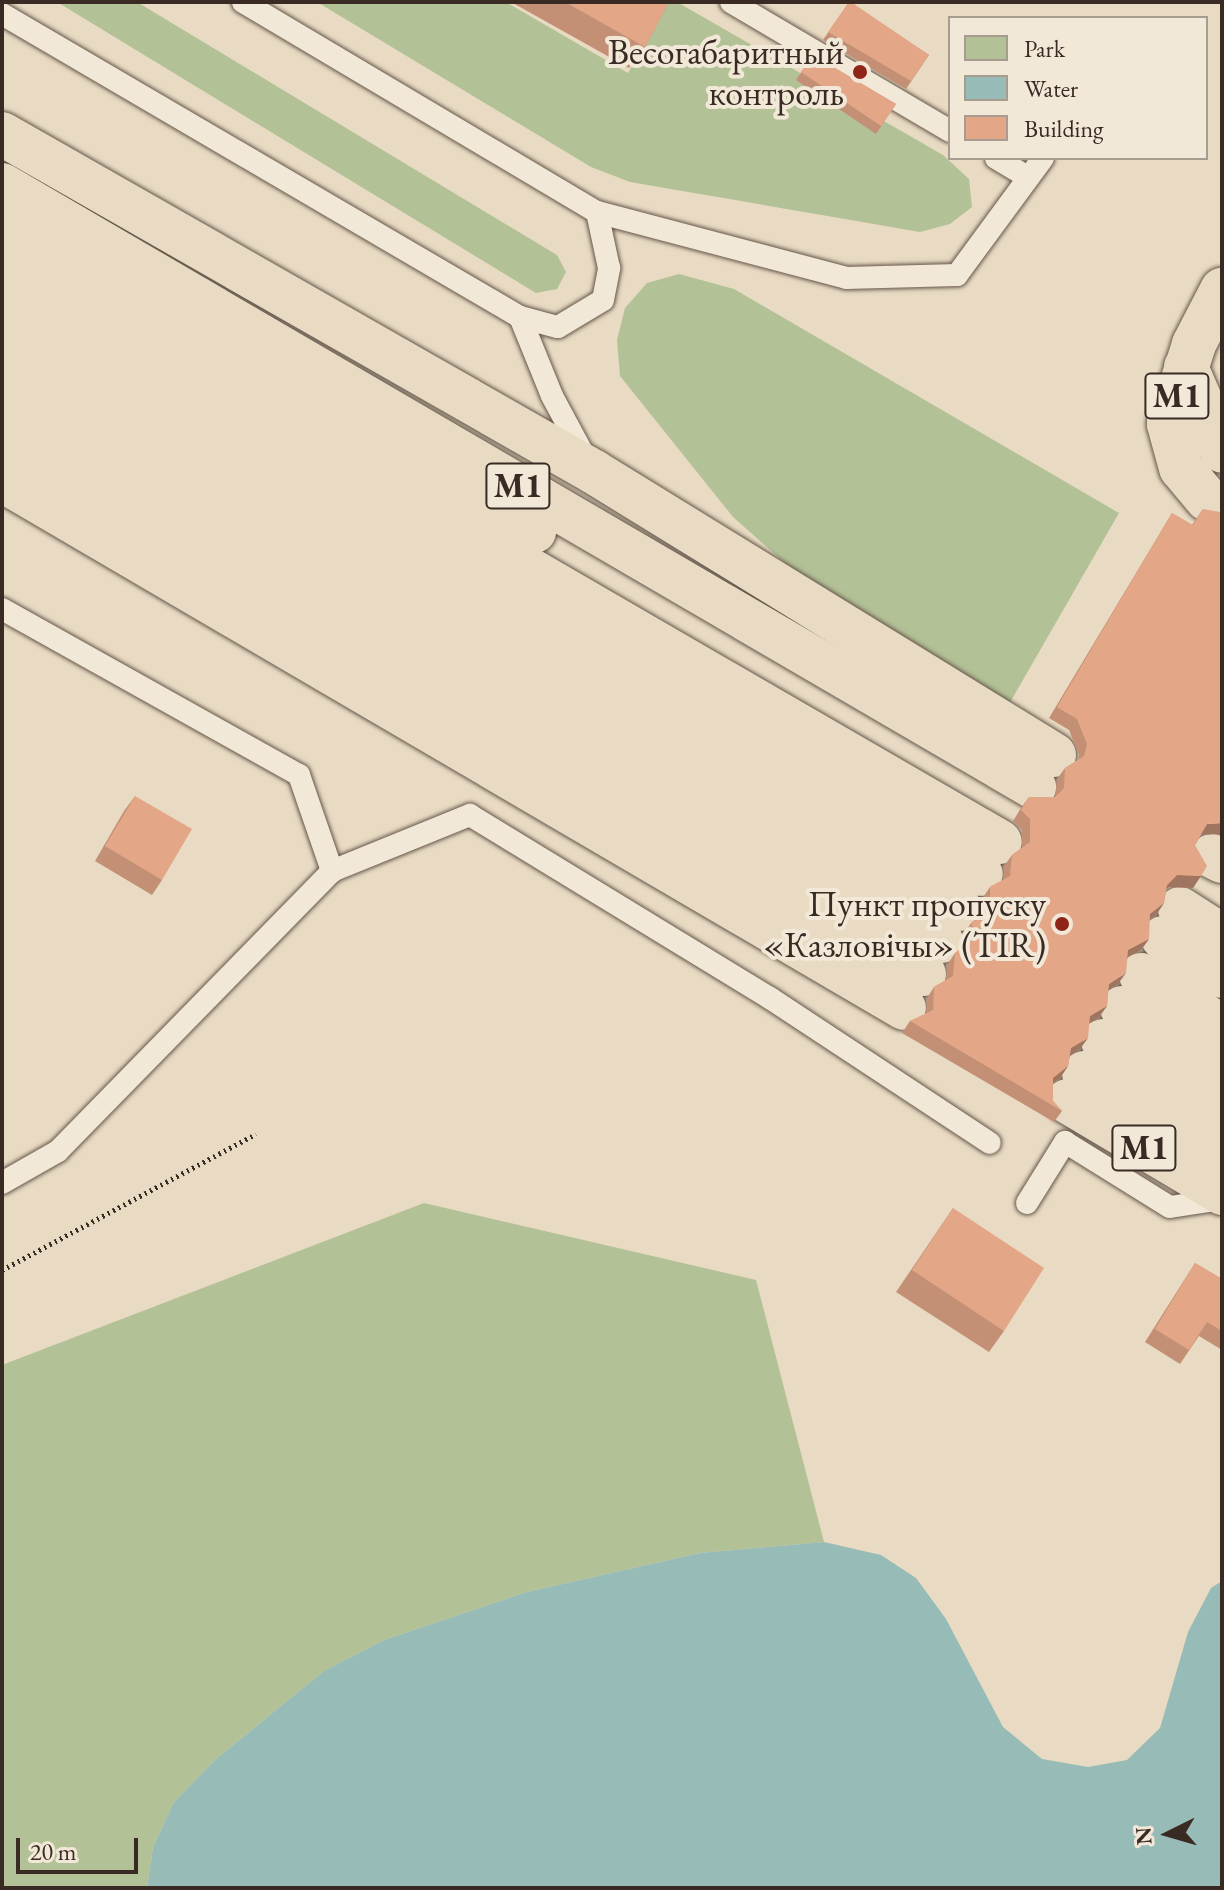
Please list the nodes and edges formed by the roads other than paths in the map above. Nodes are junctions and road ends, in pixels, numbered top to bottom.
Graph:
1 (243, 2) edge
2 (731, 2) edge
3 (2, 14) edge
4 (948, 130) edge
5 (2, 134) edge
6 (999, 160) edge
7 (1041, 160) edge
8 (1028, 177) junction
9 (2, 185) edge
10 (597, 212) junction
11 (2, 225) edge
12 (2, 264) edge
13 (2, 307) edge
14 (520, 317) junction
15 (1212, 329) edge
16 (2, 350) edge
17 (2, 392) edge
18 (2, 437) edge
19 (1222, 451) edge
20 (594, 472) junction
21 (2, 480) edge
22 (1207, 499) dead end
23 (2, 609) edge
24 (332, 871) junction
25 (980, 878) junction
26 (1199, 892) edge
27 (1222, 936) edge
28 (1222, 976) edge
29 (1222, 1027) edge
30 (1103, 1040) junction
31 (1222, 1072) edge
32 (1222, 1112) edge
33 (990, 1143) dead end
34 (1222, 1155) edge
35 (2, 1183) edge
36 (1222, 1196) edge
37 (1027, 1203) dead end

1 - 10 lane
2 - 4 lane
3 - 14 lane
5 - 20 highway, М1
6 - 8 lane
7 - 8 lane
8 - 10 lane
9 - 25 highway, М1
10 - 14 lane
11 - 25 highway, М1
12 - 25 highway, М1
13 - 25 highway
14 - 20 lane
15 - 19 highway, М1
15 - 22 highway, М1
16 - 25 highway
17 - 25 highway
18 - 25 highway
20 - 25 highway, М1
21 - 25 highway
23 - 24 lane
24 - 33 lane
24 - 35 lane
26 - 27 highway
26 - 28 highway
29 - 30 highway
30 - 31 highway
30 - 32 highway, М1
30 - 34 highway, М1
30 - 36 highway, М1
36 - 37 lane

